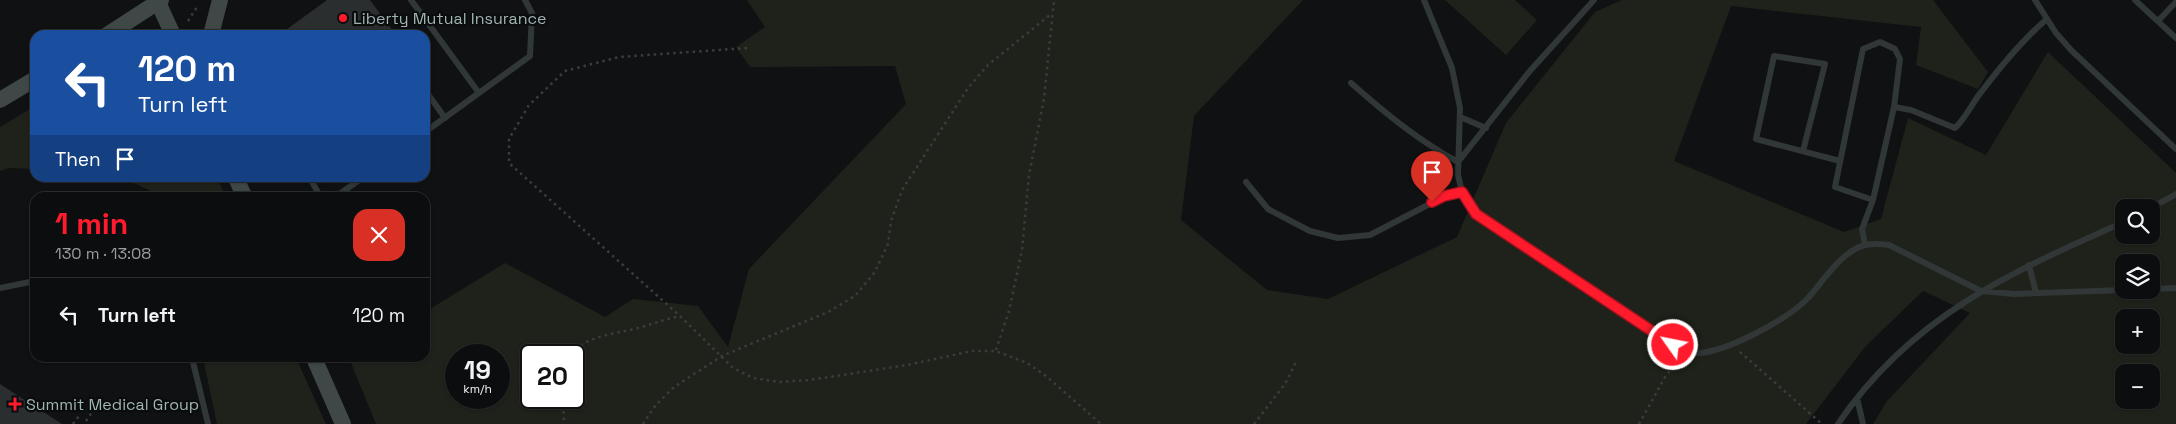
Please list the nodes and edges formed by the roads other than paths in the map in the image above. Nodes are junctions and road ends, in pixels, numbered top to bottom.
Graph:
1 (220, 0) edge
2 (411, 0) edge
3 (525, 0) edge
4 (1424, 0) edge
5 (1594, 0) edge
6 (2134, 0) edge
7 (159, 1) edge
8 (2036, 1) edge
9 (2176, 2) edge
10 (2047, 19) junction
11 (2158, 21) junction
12 (116, 30) edge
13 (171, 30) edge
14 (212, 30) edge
15 (2176, 38) edge
16 (30, 82) edge
17 (1351, 83) dead end
18 (479, 93) junction
19 (430, 97) edge
20 (0, 100) edge
21 (1894, 107) junction
22 (1460, 117) junction
23 (445, 118) junction
24 (430, 128) edge
25 (1486, 128) junction
26 (2176, 149) edge
27 (1803, 151) junction
28 (1840, 161) junction
29 (1458, 162) junction
30 (356, 182) edge
31 (1246, 182) dead end
32 (342, 192) edge
33 (1462, 192) junction
34 (2176, 194) edge
35 (1874, 200) junction
36 (2160, 203) edge
37 (2115, 226) edge
38 (1865, 245) junction
39 (2028, 265) junction
40 (30, 282) edge
41 (0, 288) edge
42 (2176, 288) edge
43 (2160, 289) edge
44 (2115, 290) edge
45 (1981, 291) junction
46 (2036, 293) junction
47 (193, 362) edge
48 (316, 362) edge
49 (1857, 398) junction
50 (208, 424) edge
51 (343, 424) edge
52 (1838, 424) edge
53 (1863, 424) edge

1 - 14 main road
2 - 18 lane
3 - 18 lane
4 - 22 lane
5 - 25 lane
6 - 11 lane
7 - 12 main road
7 - 13 main road
8 - 10 lane
9 - 11 lane
10 - 21 lane
10 - 26 lane
11 - 15 lane
16 - 20 main road
17 - 29 lane
18 - 23 lane
19 - 23 lane
21 - 28 lane
21 - 35 lane
22 - 25 lane
22 - 29 lane
23 - 24 lane
25 - 29 lane
27 - 27 lane
27 - 28 lane
28 - 35 lane
29 - 33 lane
30 - 32 lane
31 - 33 lane
33 - 38 lane
34 - 36 lane
35 - 38 lane
37 - 39 lane
38 - 45 lane
39 - 45 lane
39 - 46 lane
40 - 41 lane
42 - 43 lane
44 - 46 lane
45 - 46 lane
45 - 49 lane
47 - 50 lane
48 - 51 main road
49 - 52 lane
49 - 53 lane

